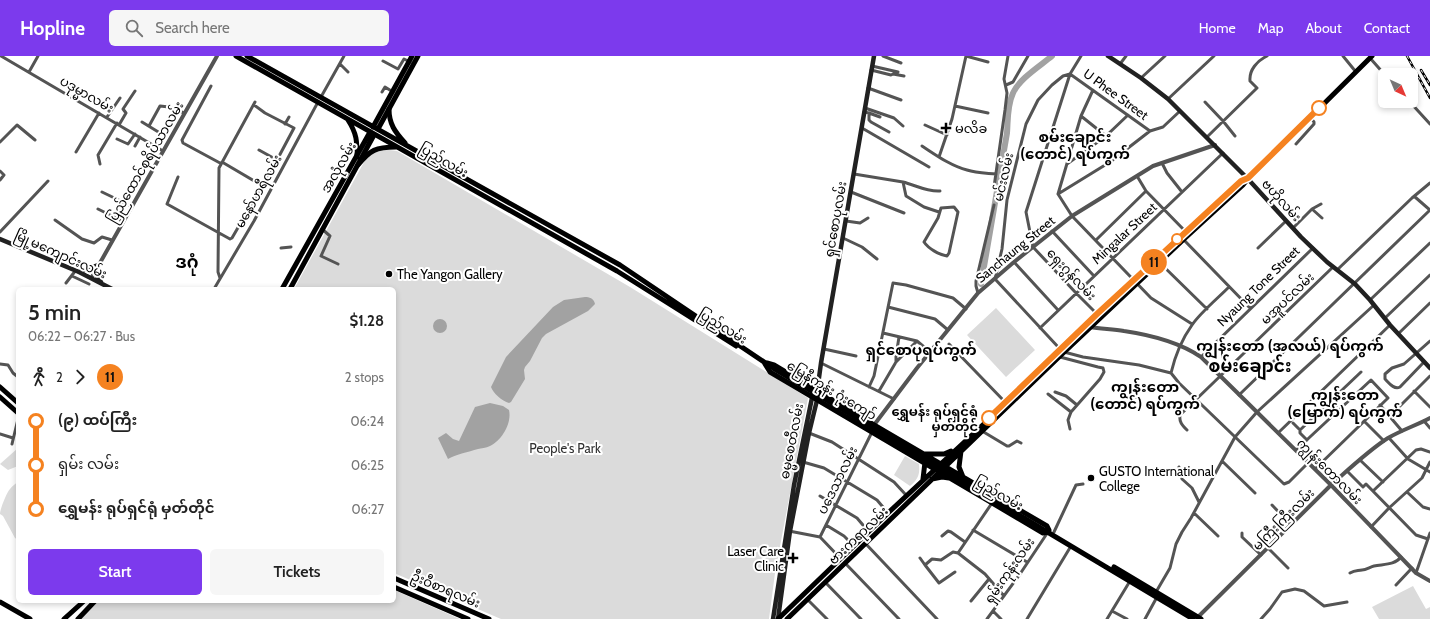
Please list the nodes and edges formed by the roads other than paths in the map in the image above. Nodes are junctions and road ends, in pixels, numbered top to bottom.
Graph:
1 (0, 56) edge
2 (38, 56) edge
3 (217, 56) edge
4 (236, 56) edge
5 (248, 56) edge
6 (344, 56) edge
7 (412, 56) edge
8 (418, 56) edge
9 (874, 56) edge
10 (883, 56) edge
11 (966, 56) edge
12 (1008, 56) edge
13 (1028, 56) edge
14 (1082, 56) edge
15 (1108, 56) edge
16 (1126, 56) edge
17 (1165, 56) edge
18 (1214, 56) edge
19 (1267, 56) edge
20 (1343, 56) edge
21 (1371, 57) edge
22 (383, 61) dead end
23 (410, 62) junction
24 (988, 62) dead end
25 (901, 63) dead end
26 (340, 64) junction
27 (1120, 64) junction
28 (872, 68) junction
29 (1380, 68) edge
30 (29, 72) junction
31 (348, 72) dead end
32 (898, 72) dead end
33 (1356, 72) junction
34 (1070, 74) junction
35 (904, 76) dead end
36 (1140, 78) junction
37 (1006, 85) junction
38 (211, 86) dead end
39 (868, 88) junction
40 (1093, 90) junction
41 (135, 91) dead end
42 (382, 92) dead end
43 (393, 92) junction
44 (120, 98) dead end
45 (1168, 99) junction
46 (319, 100) junction
47 (901, 100) dead end
48 (1205, 102) dead end
49 (955, 106) junction
50 (389, 108) junction
51 (1415, 108) edge
52 (866, 111) junction
53 (1180, 111) junction
54 (100, 113) junction
55 (184, 113) junction
56 (988, 113) dead end
57 (1128, 115) junction
58 (1081, 116) junction
59 (107, 117) junction
60 (289, 117) dead end
61 (880, 117) dead end
62 (1310, 117) junction
63 (348, 119) junction
64 (1223, 120) junction
65 (142, 122) dead end
66 (118, 124) junction
67 (285, 124) junction
68 (1430, 124) edge
69 (149, 126) junction
70 (903, 126) dead end
71 (925, 126) dead end
72 (862, 128) junction
73 (374, 131) junction
74 (1150, 131) junction
75 (889, 132) dead end
76 (160, 133) dead end
77 (135, 134) junction
78 (947, 135) junction
79 (1106, 136) junction
80 (1235, 136) dead end
81 (140, 137) junction
82 (1207, 137) junction
83 (117, 139) dead end
84 (35, 140) dead end
85 (0, 142) edge
86 (1296, 144) dead end
87 (1215, 145) junction
88 (135, 146) dead end
89 (922, 146) dead end
90 (397, 147) junction
91 (410, 148) junction
92 (259, 150) dead end
93 (163, 151) junction
94 (76, 152) dead end
95 (1223, 153) junction
96 (356, 157) junction
97 (939, 157) junction
98 (277, 160) junction
99 (221, 162) junction
100 (1162, 163) junction
101 (100, 164) dead end
102 (1066, 164) junction
103 (358, 165) junction
104 (929, 167) dead end
105 (0, 171) edge
106 (350, 173) junction
107 (854, 174) junction
108 (996, 174) junction
109 (178, 176) dead end
110 (1137, 176) junction
111 (1248, 178) junction
112 (0, 180) edge
113 (48, 181) dead end
114 (903, 182) junction
115 (1430, 183) edge
116 (263, 186) junction
117 (994, 187) dead end
118 (1146, 191) junction
119 (102, 192) dead end
120 (851, 192) junction
121 (940, 192) dead end
122 (1182, 192) junction
123 (1058, 194) junction
124 (1415, 196) junction
125 (1321, 204) dead end
126 (994, 205) dead end
127 (131, 206) junction
128 (98, 208) dead end
129 (1164, 209) junction
130 (1312, 209) junction
131 (1430, 210) edge
132 (939, 212) junction
133 (904, 213) dead end
134 (1072, 216) junction
135 (868, 218) dead end
136 (1322, 218) dead end
137 (55, 220) dead end
138 (122, 221) junction
139 (846, 221) junction
140 (1286, 221) junction
141 (1293, 228) junction
142 (322, 229) junction
143 (1052, 231) junction
144 (0, 232) edge
145 (218, 233) junction
146 (1187, 233) junction
147 (842, 238) junction
148 (1181, 238) junction
149 (0, 239) edge
150 (112, 240) junction
151 (1096, 240) junction
152 (1430, 243) edge
153 (291, 247) dead end
154 (1033, 247) junction
155 (281, 248) dead end
156 (1258, 248) dead end
157 (1312, 248) junction
158 (1112, 258) junction
159 (877, 259) dead end
160 (1158, 261) junction
161 (1014, 262) junction
162 (338, 264) dead end
163 (98, 265) junction
164 (1335, 268) junction
165 (78, 271) junction
166 (1430, 275) edge
167 (72, 276) junction
168 (1094, 276) junction
169 (92, 277) junction
170 (220, 279) junction
171 (995, 279) junction
172 (1135, 282) junction
173 (66, 283) dead end
174 (101, 283) junction
175 (89, 284) dead end
176 (1355, 284) junction
177 (108, 287) edge
178 (215, 287) edge
179 (283, 287) edge
180 (291, 287) edge
181 (1229, 287) junction
182 (978, 293) junction
183 (1076, 293) junction
184 (1370, 300) junction
185 (1430, 304) edge
186 (1374, 305) junction
187 (888, 307) junction
188 (1250, 308) junction
189 (966, 309) junction
190 (1207, 309) junction
191 (1058, 310) junction
192 (1098, 316) junction
193 (1385, 318) junction
194 (1192, 324) junction
195 (1390, 325) junction
196 (1088, 326) junction
197 (1040, 328) junction
198 (948, 330) junction
199 (883, 333) junction
200 (1398, 334) junction
201 (899, 337) junction
202 (917, 341) junction
203 (1430, 341) edge
204 (949, 344) dead end
205 (1180, 345) junction
206 (824, 349) junction
207 (1062, 351) junction
208 (930, 352) junction
209 (1416, 354) junction
210 (856, 356) dead end
211 (1059, 356) junction
212 (1201, 356) junction
213 (896, 362) junction
214 (1424, 362) junction
215 (821, 363) junction
216 (0, 364) edge
217 (766, 364) junction
218 (1430, 368) edge
219 (1361, 372) dead end
220 (1171, 373) junction
221 (16, 376) edge
222 (1221, 376) junction
223 (1430, 376) edge
224 (1031, 381) junction
225 (0, 387) edge
226 (870, 387) junction
227 (817, 389) junction
228 (879, 391) junction
229 (1055, 392) dead end
230 (1414, 392) junction
231 (1048, 394) dead end
232 (1239, 395) junction
233 (811, 396) junction
234 (0, 397) edge
235 (817, 399) junction
236 (894, 399) junction
237 (1196, 400) junction
238 (16, 401) edge
239 (1007, 404) junction
240 (1077, 405) junction
241 (1380, 405) junction
242 (1430, 407) edge
243 (16, 410) edge
244 (1071, 412) junction
245 (1257, 412) junction
246 (1390, 416) junction
247 (1430, 418) edge
248 (1364, 421) junction
249 (1424, 421) junction
250 (1293, 423) dead end
251 (874, 425) junction
252 (16, 427) edge
253 (1430, 428) edge
254 (980, 429) junction
255 (1070, 429) dead end
256 (1187, 430) dead end
257 (1300, 430) junction
258 (1402, 431) junction
259 (872, 432) junction
260 (809, 433) junction
261 (1278, 433) junction
262 (0, 434) edge
263 (1235, 437) junction
264 (13, 438) junction
265 (1389, 438) junction
266 (1307, 440) junction
267 (1384, 441) junction
268 (1021, 443) dead end
269 (12, 444) dead end
270 (958, 450) junction
271 (1296, 450) junction
272 (1430, 452) edge
273 (923, 454) junction
274 (1408, 459) junction
275 (858, 460) junction
276 (1360, 460) junction
277 (1222, 461) junction
278 (803, 462) junction
279 (925, 462) junction
280 (1308, 462) junction
281 (1430, 462) edge
282 (942, 465) junction
283 (1179, 467) dead end
284 (1315, 469) junction
285 (938, 470) junction
286 (1347, 471) junction
287 (1428, 472) edge
288 (963, 477) junction
289 (923, 479) junction
290 (931, 480) junction
291 (954, 480) junction
292 (848, 482) junction
293 (1383, 482) junction
294 (1083, 484) dead end
295 (1331, 485) junction
296 (1373, 491) junction
297 (1407, 492) junction
298 (1255, 493) dead end
299 (906, 495) junction
300 (820, 496) dead end
301 (992, 502) junction
302 (1200, 502) junction
303 (837, 505) junction
304 (1272, 505) dead end
305 (1389, 508) junction
306 (1430, 509) edge
307 (1194, 513) junction
308 (890, 515) junction
309 (826, 525) junction
310 (1291, 525) junction
311 (1371, 527) junction
312 (973, 530) junction
313 (788, 531) junction
314 (868, 531) junction
315 (1049, 531) junction
316 (1242, 533) dead end
317 (1430, 533) edge
318 (942, 536) dead end
319 (1218, 536) dead end
320 (820, 537) junction
321 (1428, 539) junction
322 (965, 542) junction
323 (865, 543) junction
324 (854, 546) junction
325 (1071, 546) junction
326 (1268, 548) junction
327 (958, 553) junction
328 (1261, 556) junction
329 (840, 558) junction
330 (920, 558) dead end
331 (1401, 558) junction
332 (1027, 562) junction
333 (845, 563) junction
334 (925, 565) junction
335 (1288, 568) dead end
336 (1412, 568) junction
337 (955, 572) dead end
338 (1350, 573) dead end
339 (1416, 573) junction
340 (396, 579) edge
341 (989, 579) junction
342 (1130, 581) junction
343 (1430, 581) edge
344 (825, 582) junction
345 (1396, 585) dead end
346 (396, 588) edge
347 (1156, 595) junction
348 (1004, 596) junction
349 (807, 599) junction
350 (971, 601) dead end
351 (0, 602) edge
352 (795, 602) junction
353 (1347, 602) dead end
354 (84, 603) edge
355 (84, 603) edge
356 (93, 603) edge
357 (800, 606) junction
358 (780, 608) junction
359 (786, 611) junction
360 (993, 611) junction
361 (1112, 611) junction
362 (482, 618) edge
363 (1197, 618) edge
364 (30, 619) edge
365 (64, 619) edge
366 (70, 619) edge
367 (78, 619) edge
368 (468, 619) edge
369 (489, 619) edge
370 (773, 619) edge
371 (778, 619) edge
372 (787, 619) edge
373 (827, 619) edge
374 (861, 619) edge
375 (900, 619) edge
376 (937, 619) edge
377 (987, 619) edge
378 (1001, 619) edge
379 (1027, 619) edge
380 (1108, 619) edge
381 (1126, 619) edge
382 (1145, 619) edge
383 (1261, 619) edge

1 - 30 street, ပဒုမ္မာလမ်း
2 - 30 street
3 - 55 street, ပြည်ထောင်စုရိပ်သာလမ်း
4 - 46 main road, ပြည်လမ်း
5 - 46 main road, ပြည်လမ်း
6 - 26 street, မနော်ဟရီလမ်း
7 - 23 main road, အလုံလမ်း
8 - 50 main road, အလုံလမ်း
9 - 28 main road, ရှင်စောပုလမ်း
10 - 25 street
11 - 24 street
11 - 49 street
12 - 37 street
13 - 37 street
14 - 34 street
15 - 27 main road, ဗဟိုလမ်း
16 - 27 street
17 - 36 street
18 - 45 street
19 - 64 street
20 - 33 street
21 - 29 street
21 - 33 main road, ဗားကရာလမ်း
22 - 23 street
23 - 43 main road, အလုံလမ်း
26 - 31 street
26 - 46 street, မနော်ဟရီလမ်း
27 - 36 main road, ဗဟိုလမ်း
28 - 32 street
28 - 35 street
28 - 39 main road, ရှင်စောပုလမ်း
30 - 54 street, ပဒုမ္မာလမ်း
33 - 62 main road, ဗားကရာလမ်း
34 - 40 street, U Phee Street
34 - 154 street
34 - 171 street, မင်းလမ်း
36 - 45 main road, ဗဟိုလမ်း
37 - 108 street
38 - 99 street
39 - 47 street
39 - 52 main road, ရှင်စောပုလမ်း
40 - 57 street, U Phee Street
40 - 58 street
41 - 66 street
42 - 43 street
43 - 73 main road, အလုံလမ်း
44 - 59 street
45 - 53 main road, ဗဟိုလမ်း
46 - 63 main road, ပြည်လမ်း
46 - 73 main road, ပြည်လမ်း
46 - 170 street, မနော်ဟရီလမ်း
48 - 64 street
49 - 56 street
49 - 78 street
50 - 73 main road, အလုံလမ်း
50 - 91 main road
51 - 68 street
52 - 61 street
52 - 70 street
52 - 72 main road, ရှင်စောပုလမ်း
52 - 75 street
53 - 74 street
53 - 82 main road, ဗဟိုလမ်း
54 - 59 street, ပဒုမ္မာလမ်း
54 - 94 street
55 - 69 street
55 - 93 street, ပြည်ထောင်စုရိပ်သာလမ်း
57 - 74 street, U Phee Street
57 - 79 street
58 - 79 street
58 - 102 street
59 - 66 street, ပဒုမ္မာလမ်း
60 - 67 street
62 - 86 street
62 - 111 main road, ဗားကရာလမ်း
63 - 73 main road, ပြည်လမ်း
63 - 96 main road
64 - 80 street
64 - 82 street
65 - 69 street
66 - 77 street, ပဒုမ္မာလမ်း
66 - 101 street
67 - 98 street
67 - 99 street
69 - 76 street
71 - 78 street
72 - 104 street
72 - 107 main road, ရှင်စောပုလမ်း
73 - 90 main road, ပြည်လမ်း
73 - 91 main road, ပြည်လမ်း
73 - 96 main road, အလုံလမ်း
73 - 103 main road, အလုံလမ်း
74 - 123 street
77 - 81 street, ပဒုမ္မာလမ်း
77 - 83 street
78 - 97 street
79 - 102 street
81 - 88 street
81 - 93 street, ပဒုမ္မာလမ်း
82 - 87 main road, ဗဟိုလမ်း
84 - 85 street
87 - 95 main road, ဗဟိုလမ်း
87 - 100 street, Sanchaung Street
89 - 97 street
90 - 103 main road
90 - 217 main road, ပြည်လမ်း
91 - 217 main road, ပြည်လမ်း
92 - 98 street
93 - 127 street, ပြည်ထောင်စုရိပ်သာလမ်း
95 - 111 main road, ဗဟိုလမ်း
95 - 122 street, Mingalar Street
96 - 106 main road, အလုံလမ်း
97 - 108 street
98 - 116 street
99 - 116 street
99 - 145 street
100 - 110 street, Sanchaung Street
100 - 122 street
102 - 123 street
103 - 106 main road, အလုံလမ်း
105 - 112 street
106 - 142 main road, အလုံလမ်း
106 - 179 main road, အလုံလမ်း
107 - 114 street
107 - 120 main road, ရှင်စောပုလမ်း
108 - 117 street
109 - 145 street
110 - 118 street
110 - 134 street, Sanchaung Street
111 - 140 main road, ဗဟိုလမ်း
111 - 146 main road, ဗားကရာလမ်း
113 - 144 street
114 - 121 street
114 - 132 street
115 - 124 street, မအူပင်လမ်း
116 - 145 street
118 - 129 street
118 - 151 street
119 - 127 street
120 - 133 street
120 - 139 main road, ရှင်စောပုလမ်း
122 - 129 street, Mingalar Street
123 - 134 street
124 - 131 street
124 - 164 street, မအူပင်လမ်း
125 - 130 street
126 - 182 street
127 - 138 street, ပြည်ထောင်စုရိပ်သာလမ်း
128 - 138 street
129 - 146 street
129 - 158 street, Mingalar Street
130 - 136 street
130 - 141 street
131 - 176 street
132 - 132 street
134 - 143 street, Sanchaung Street
134 - 151 street
135 - 139 street
137 - 150 street
138 - 150 street, ပြည်ထောင်စုရိပ်သာလမ်း
139 - 147 main road, ရှင်စောပုလမ်း
140 - 141 main road, ဗဟိုလမ်း
140 - 156 street
141 - 157 main road, ဗဟိုလမ်း
142 - 162 street
142 - 180 main road, အလုံလမ်း
143 - 154 street, Sanchaung Street
143 - 168 street
145 - 170 street
146 - 148 main road, ဗားကရာလမ်း
147 - 159 street
147 - 206 main road, ရှင်စောပုလမ်း
148 - 160 main road, ဗားကရာလမ်း
148 - 181 street
149 - 165 main road, မြို့မကျောင်းလမ်း
150 - 163 street, ပြည်ထောင်စုရိပ်သာလမ်း
151 - 158 street
152 - 184 street
153 - 155 street
154 - 161 street, Sanchaung Street
154 - 183 street, ရှေးဂွန်လမ်း
157 - 164 main road, ဗဟိုလမ်း
157 - 188 street, Nyaung Tone Street
158 - 168 street, Mingalar Street
158 - 172 street
160 - 172 main road, ဗားကရာလမ်း
160 - 190 street
161 - 171 street, Sanchaung Street
161 - 191 street
163 - 165 main road
163 - 169 street, ပြည်ထောင်စုရိပ်သာလမ်း
163 - 174 main road
164 - 176 main road, ဗဟိုလမ်း
164 - 222 street, မအူပင်လမ်း
165 - 167 street
165 - 169 main road, မြို့မကျောင်းလမ်း
166 - 193 street
167 - 173 street
167 - 175 street
168 - 183 street, Mingalar Street
169 - 174 main road, မြို့မကျောင်းလမ်း
170 - 178 street, မနော်ဟရီလမ်း
171 - 182 street, Sanchaung Street
171 - 197 street
172 - 192 main road, ဗားကရာလမ်း
172 - 194 street
174 - 177 main road, မြို့မကျောင်းလမ်း
176 - 184 main road, ဗဟိုလမ်း
176 - 232 street
181 - 188 street
181 - 190 street
182 - 189 street, Sanchaung Street
183 - 191 street, Mingalar Street
183 - 192 street, ရှေးဂွန်လမ်း
184 - 186 main road, ဗဟိုလမ်း
185 - 200 street
186 - 193 main road, ဗဟိုလမ်း
186 - 245 street
187 - 189 street
187 - 198 street
187 - 199 street
188 - 212 street, Nyaung Tone Street
189 - 198 street, Sanchaung Street
190 - 194 street
191 - 197 street, Mingalar Street
192 - 196 main road, ဗားကရာလမ်း
193 - 195 main road, ဗဟိုလမ်း
194 - 205 street
195 - 200 main road, ဗဟိုလမ်း
195 - 261 street
196 - 205 street, ကျွန်းတောလမ်း
196 - 207 main road, ဗားကရာလမ်း
197 - 207 street
198 - 208 street, Sanchaung Street
199 - 201 street
199 - 226 street
200 - 209 main road, ဗဟိုလမ်း
201 - 202 street
201 - 213 street
202 - 208 street
202 - 213 street
203 - 209 street
204 - 239 street
205 - 212 street, ကျွန်းတောလမ်း
205 - 220 street
206 - 210 street
206 - 215 main road, ရှင်စောပုလမ်း
207 - 211 main road, ဗားကရာလမ်း
207 - 220 street
207 - 224 main road, ဗားကရာလမ်း
208 - 236 street, Sanchaung Street
209 - 214 main road, ဗဟိုလမ်း
209 - 214 street
211 - 224 main road, ဗားကရာလမ်း
211 - 240 street
212 - 222 street, ကျွန်းတောလမ်း
213 - 228 street
214 - 218 main road, ဗဟိုလမ်း
215 - 226 street
215 - 227 main road, ရှင်စောပုလမ်း
216 - 221 street
217 - 227 main road, ပြည်လမ်း
217 - 233 main road, ပြည်လမ်း
217 - 315 main road, မြေနီကုန်း ဂုံးကျော်
219 - 257 street
220 - 237 street
222 - 232 street, ကျွန်းတောလမ်း
222 - 237 street, မအူပင်လမ်း
223 - 230 street
224 - 239 main road, ဗားကရာလမ်း
225 - 238 main road
226 - 228 street
227 - 233 main road, ဓမ္မစေတီလမ်း
227 - 235 main road, ဓမ္မစေတီလမ်း
227 - 251 main road, ပြည်လမ်း
228 - 236 street
229 - 240 street
230 - 242 street
230 - 246 street
231 - 244 street
232 - 245 street, ကျွန်းတောလမ်း
233 - 235 main road, ပြည်လမ်း
233 - 313 main road, ဓမ္မစေတီလမ်း
234 - 243 main road
235 - 259 main road, ပြည်လမ်း
235 - 260 main road, ဓမ္မစေတီလမ်း
236 - 251 street, Sanchaung Street
237 - 256 street, မအူပင်လမ်း
237 - 263 street
239 - 254 main road, ဗားကရာလမ်း
240 - 244 street
241 - 246 street
241 - 248 street
241 - 266 street
244 - 255 street
245 - 261 street, ကျွန်းတောလမ်း
245 - 263 street
246 - 258 street
247 - 249 street, မကြီးကြီးလမ်း
248 - 267 street
248 - 284 street
249 - 253 street
249 - 258 street, မကြီးကြီးလမ်း
250 - 257 street
251 - 273 main road, ပြည်လမ်း
252 - 264 street
254 - 268 street
254 - 270 main road, ဗားကရာလမ်း
257 - 266 street
258 - 265 street, မကြီးကြီးလမ်း
259 - 275 street, ပဒေသာလမ်း
259 - 279 main road, ပြည်လမ်း
260 - 275 street
260 - 278 main road, ဓမ္မစေတီလမ်း
261 - 271 street, ကျွန်းတောလမ်း
262 - 264 street
263 - 277 street
263 - 280 street
264 - 269 street
265 - 267 street, မကြီးကြီးလမ်း
265 - 274 street
266 - 271 street
267 - 276 street, မကြီးကြီးလမ်း
270 - 273 main road
270 - 282 main road, ဗားကရာလမ်း
270 - 288 main road
271 - 280 street, ကျွန်းတောလမ်း
272 - 274 street
273 - 282 main road, ပြည်လမ်း
274 - 287 street
274 - 293 street
275 - 292 street, ပဒေသာလမ်း
275 - 299 street
276 - 286 street, မကြီးကြီးလမ်း
276 - 293 street
277 - 298 street
277 - 302 street
278 - 292 street
278 - 313 main road, ဓမ္မစေတီလမ်း
279 - 285 main road, ပြည်လမ်း
279 - 289 main road
280 - 284 street, ကျွန်းတောလမ်း
281 - 287 street
282 - 285 main road, ဗားကရာလမ်း
282 - 288 main road, ပြည်လမ်း
283 - 302 street
284 - 295 street, ကျွန်းတောလမ်း
285 - 289 main road
285 - 290 main road, ဗားကရာလမ်း
285 - 291 main road, ပြည်လမ်း
286 - 295 street, မကြီးကြီးလမ်း
286 - 296 street
287 - 297 street
288 - 315 main road, ပြည်လမ်း
289 - 299 main road
290 - 291 main road
290 - 308 main road, ဗားကရာလမ်း
291 - 301 main road, ပြည်လမ်း
292 - 303 street, ပဒေသာလမ်း
292 - 308 street
293 - 296 street
294 - 315 street, ရှမ်းကုန်းလမ်း
295 - 310 street, မကြီးကြီးလမ်း
295 - 311 street, ကျွန်းတောလမ်း
296 - 305 street
297 - 305 street
297 - 306 street
299 - 308 main road
300 - 303 street
301 - 312 street
301 - 315 main road, ပြည်လမ်း
302 - 307 street
303 - 309 street, ပဒေသာလမ်း
303 - 314 street
304 - 310 street
305 - 311 street
305 - 321 street
307 - 319 street
307 - 347 street
308 - 314 main road, ဗားကရာလမ်း
308 - 323 main road, ဗားကရာလမ်း
309 - 320 street, ပဒေသာလမ်း
309 - 324 street
310 - 326 street, မကြီးကြီးလမ်း
311 - 331 street, ကျွန်းတောလမ်း
312 - 322 street
312 - 332 street
313 - 320 street
313 - 358 main road, ဓမ္မစေတီလမ်း
313 - 370 main road, ဓမ္မစေတီလမ်း
314 - 324 main road, ဗားကရာလမ်း
315 - 325 main road, ပြည်လမ်း
315 - 332 street, ရှမ်းကုန်းလမ်း
315 - 347 main road, ပြည်လမ်း
316 - 328 street
317 - 321 street
318 - 322 street
320 - 329 street
321 - 339 street
322 - 327 street
323 - 333 main road, ဗားကရာလမ်း
323 - 376 street
324 - 329 main road, ဗားကရာလမ်း
325 - 342 main road, ပြည်လမ်း
325 - 379 street
326 - 328 street, မကြီးကြီးလမ်း
326 - 335 street
327 - 334 street
327 - 341 street
328 - 363 street, မကြီးကြီးလမ်း
329 - 333 street
329 - 352 main road, ဗားကရာလမ်း
330 - 334 street
331 - 336 street, ကျွန်းတောလမ်း
331 - 338 street
332 - 348 street, ရှမ်းကုန်းလမ်း
333 - 344 main road, ဗားကရာလမ်း
333 - 375 street
334 - 337 street
336 - 339 street, ကျွန်းတောလမ်း
336 - 345 street
339 - 343 street, ကျွန်းတောလမ်း
340 - 362 main road, ဦးဝီစာရလမ်း
341 - 348 street
341 - 350 street
342 - 347 main road, ပြည်လမ်း
342 - 361 street
344 - 349 main road, ဗားကရာလမ်း
344 - 374 street
346 - 368 main road, ဦးဝီစာရလမ်း
347 - 363 main road, ပြည်လမ်း
347 - 382 street
348 - 360 street, ရှမ်းကုန်းလမ်း
349 - 357 main road, ဗားကရာလမ်း
349 - 373 street
351 - 364 main road
352 - 357 main road
352 - 359 main road, ဗားကရာလမ်း
353 - 383 street
354 - 365 main road
355 - 366 main road
356 - 367 main road
357 - 372 main road, ဗားကရာလမ်း
358 - 359 main road
358 - 371 main road, ဓမ္မစေတီလမ်း
359 - 371 main road, ဗားကရာလမ်း
360 - 377 street, ရှမ်းကုန်းလမ်း
360 - 378 street
361 - 380 street
361 - 381 street
362 - 369 main road, ဦးဝီစာရလမ်း

